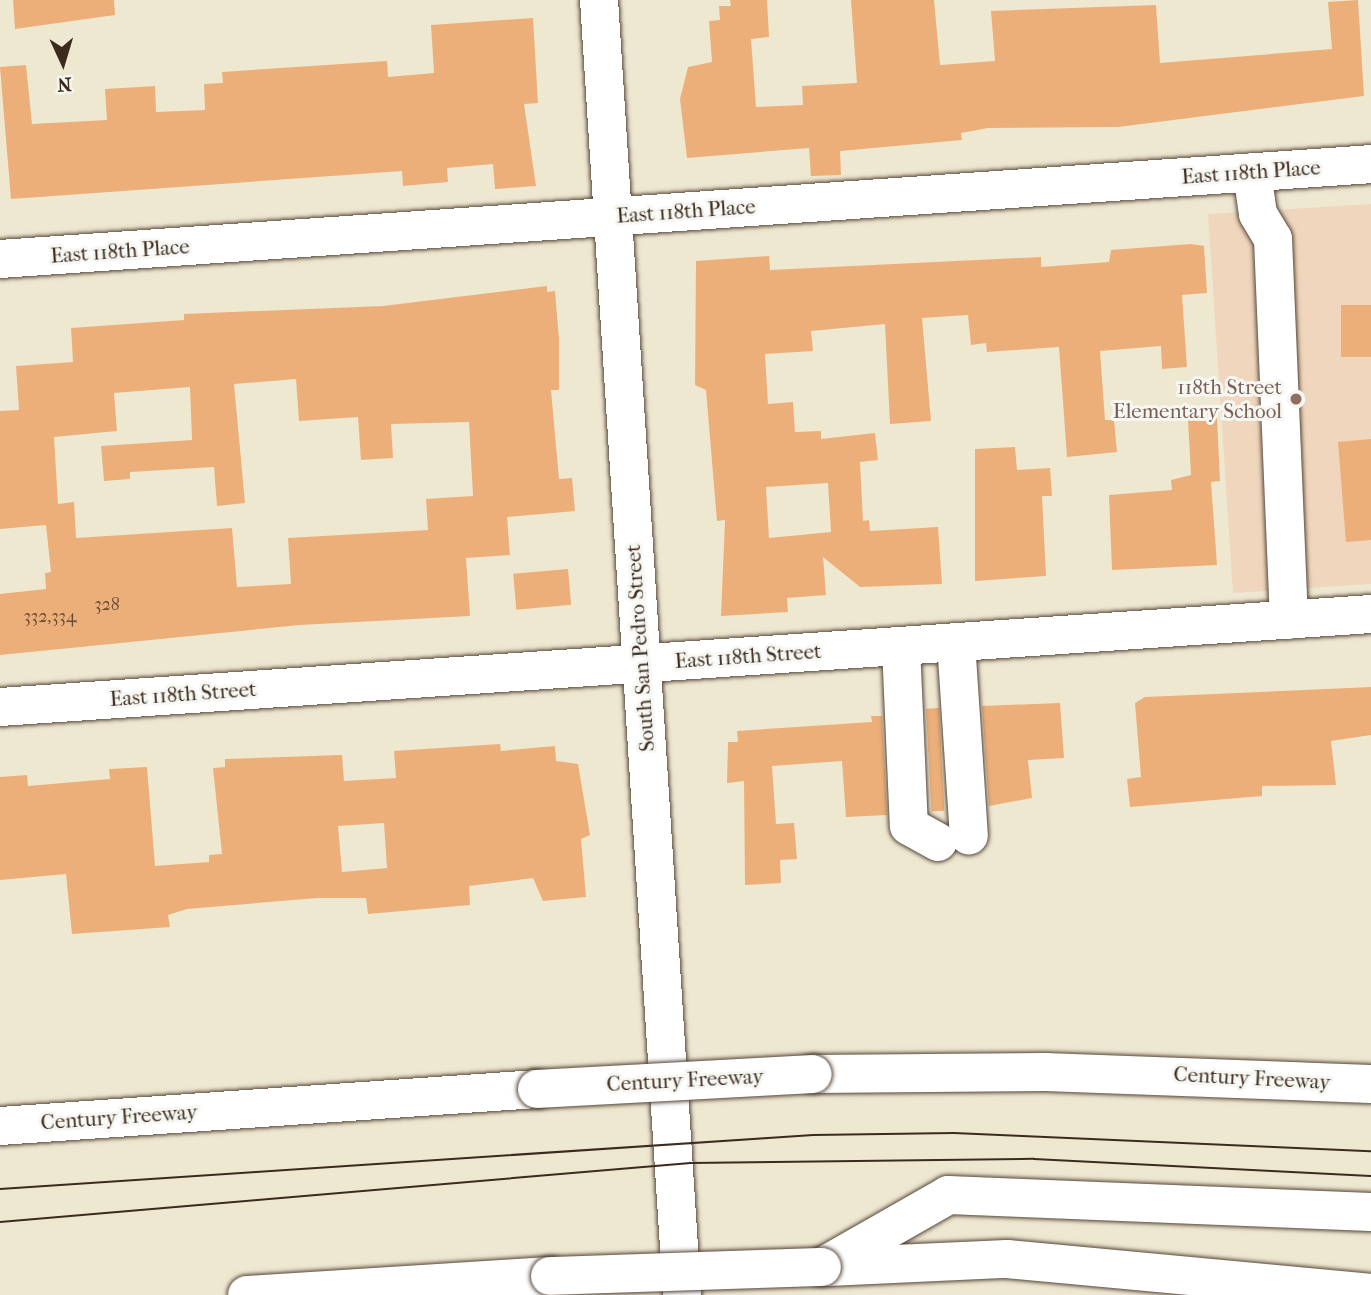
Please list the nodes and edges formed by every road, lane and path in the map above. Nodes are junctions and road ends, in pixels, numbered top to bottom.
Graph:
1 (599, 0) edge
2 (1371, 164) edge
3 (1252, 172) junction
4 (614, 216) junction
5 (0, 259) edge
6 (1371, 614) edge
7 (1289, 620) junction
8 (956, 642) junction
9 (901, 646) junction
10 (641, 663) junction
11 (0, 706) edge
12 (1371, 1084) edge
13 (0, 1126) edge
14 (1371, 1212) edge
15 (822, 1267) junction
16 (1371, 1293) edge
17 (247, 1295) edge
18 (682, 1295) edge

1 - 4 main road, South San Pedro Street
2 - 3 main road, East 118th Place
3 - 4 main road, East 118th Place
3 - 7 main road
4 - 5 main road, East 118th Place
4 - 10 main road, South San Pedro Street
6 - 7 main road, East 118th Street
7 - 8 main road, East 118th Street
8 - 9 main road, East 118th Street
8 - 9 main road
9 - 10 main road, East 118th Street
10 - 11 main road, East 118th Street
10 - 18 main road, South San Pedro Street
12 - 13 main road, Century Freeway, bridge
14 - 15 main road
15 - 16 main road
15 - 17 main road, bridge

